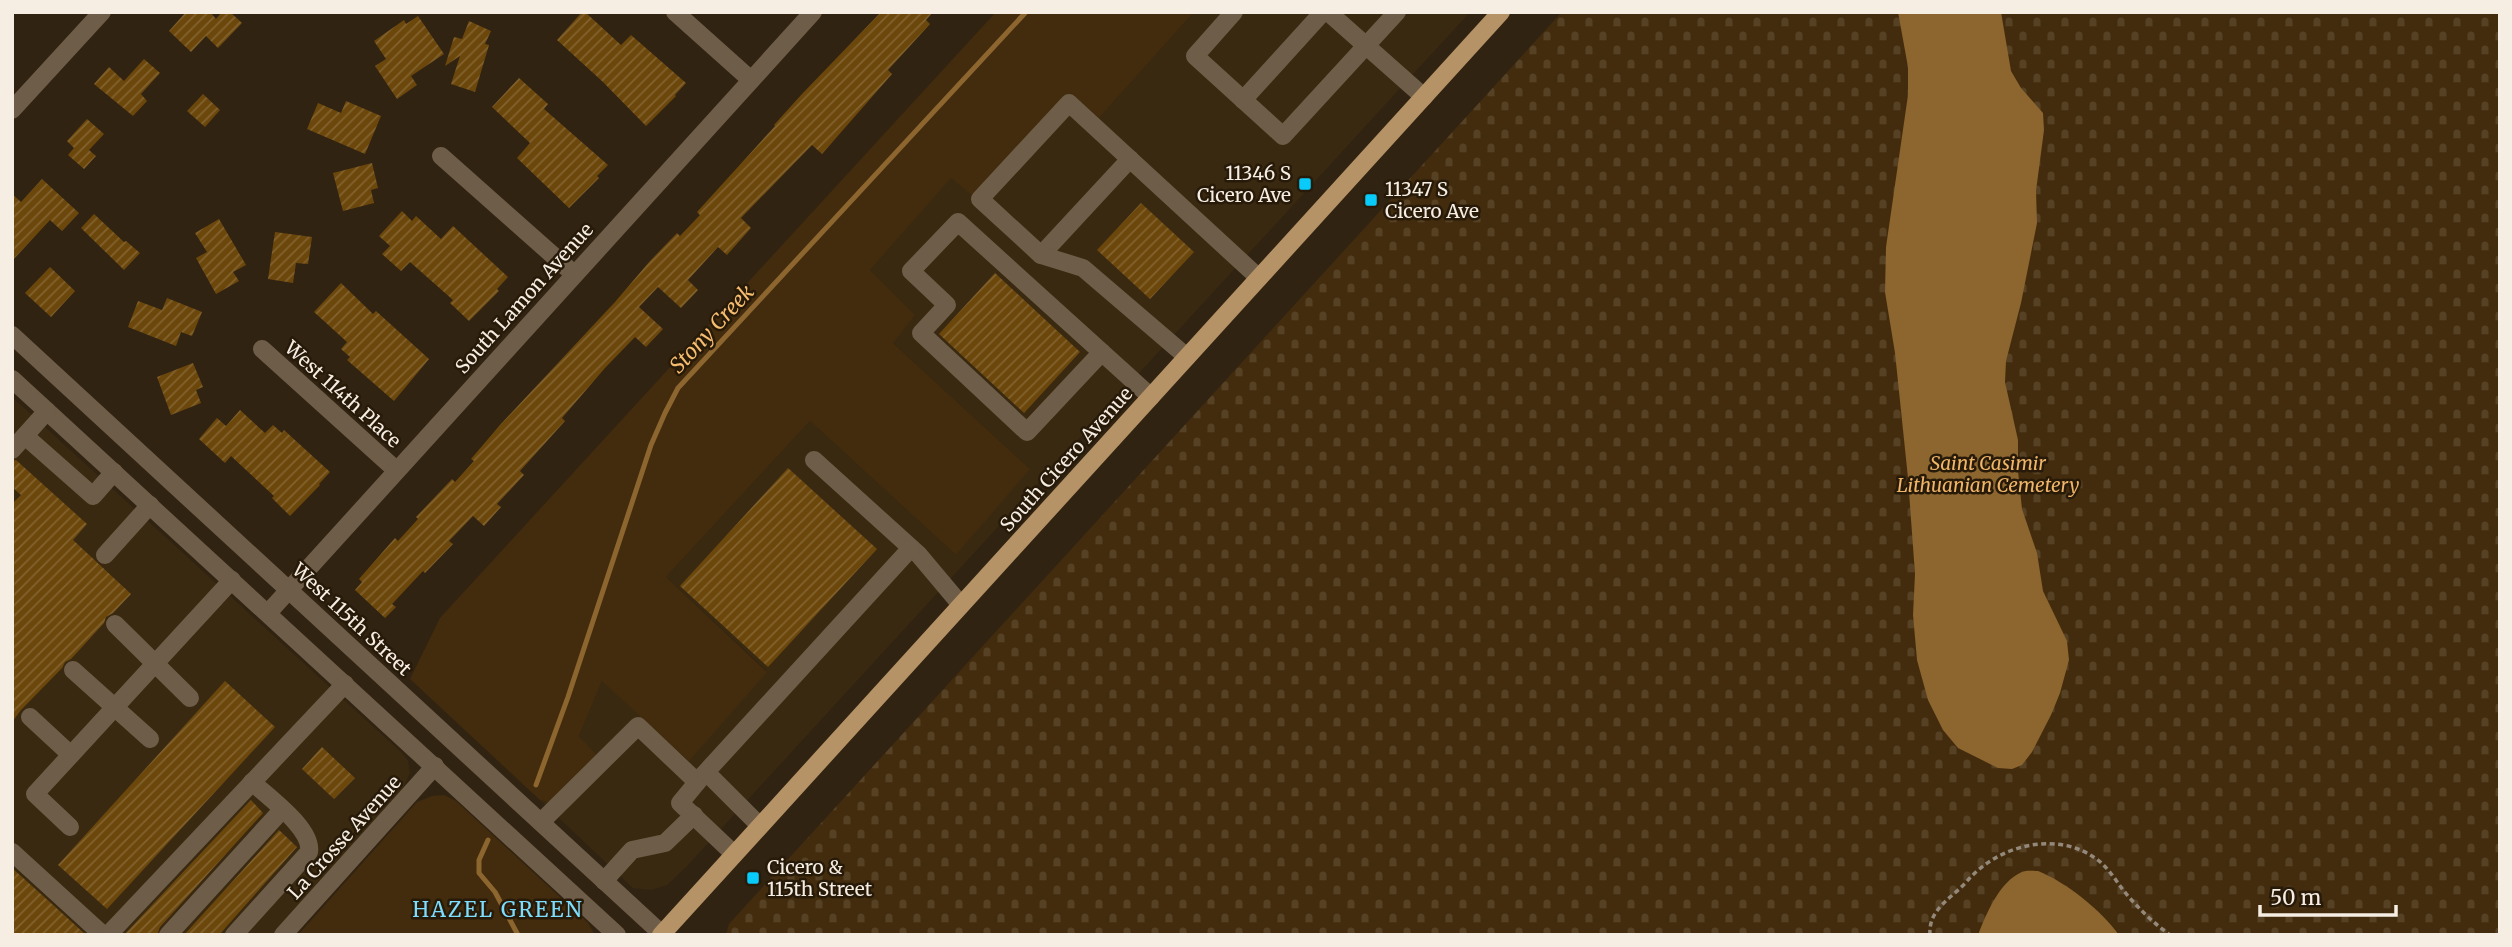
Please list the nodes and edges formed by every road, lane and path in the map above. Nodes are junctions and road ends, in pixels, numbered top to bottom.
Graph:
1 (102, 12) edge
2 (675, 12) edge
3 (813, 12) edge
4 (1234, 12) edge
5 (1326, 12) edge
6 (1397, 12) edge
7 (1501, 12) edge
8 (1366, 46) junction
9 (751, 80) junction
10 (1424, 97) junction
11 (1243, 100) junction
12 (12, 110) edge
13 (441, 156) dead end
14 (1130, 159) junction
15 (1041, 255) junction
16 (574, 274) junction
17 (1259, 278) junction
18 (12, 335) edge
19 (262, 349) dead end
20 (1102, 352) junction
21 (1187, 357) junction
22 (12, 379) edge
23 (1151, 397) junction
24 (47, 411) junction
25 (25, 436) junction
26 (12, 450) edge
27 (814, 460) dead end
28 (396, 470) junction
29 (114, 472) junction
30 (150, 505) junction
31 (911, 548) junction
32 (105, 555) dead end
33 (232, 580) junction
34 (289, 589) junction
35 (961, 605) junction
36 (268, 613) junction
37 (115, 624) dead end
38 (155, 663) junction
39 (73, 670) dead end
40 (345, 684) junction
41 (190, 698) dead end
42 (114, 708) junction
43 (30, 718) dead end
44 (149, 739) dead end
45 (71, 755) junction
46 (435, 766) junction
47 (702, 777) junction
48 (252, 782) junction
49 (282, 810) junction
50 (694, 816) junction
51 (541, 822) junction
52 (760, 826) junction
53 (70, 827) dead end
54 (12, 852) edge
55 (734, 854) junction
56 (604, 881) junction
57 (662, 934) edge
58 (105, 935) edge
59 (168, 935) edge
60 (234, 935) edge
61 (283, 935) edge
62 (617, 935) edge
63 (1930, 935) edge
64 (2170, 935) edge

1 - 12 street
2 - 9 street
3 - 9 street, South Lamon Avenue
4 - 11 street
5 - 8 street
5 - 11 street
6 - 8 street
7 - 10 main road, South Cicero Avenue
8 - 10 street
8 - 11 street
9 - 16 street, South Lamon Avenue
10 - 17 main road, South Cicero Avenue
13 - 16 street
14 - 15 street
14 - 15 street
14 - 17 street
15 - 21 street
16 - 28 street, South Lamon Avenue
17 - 21 main road, South Cicero Avenue
18 - 34 street, West 115th Street
19 - 28 street, West 114th Place
20 - 20 street
20 - 23 street
21 - 23 main road, South Cicero Avenue
22 - 24 street
23 - 35 main road, South Cicero Avenue
24 - 25 street
24 - 29 street
25 - 26 street
25 - 29 street
27 - 31 street
28 - 34 street, South Lamon Avenue
29 - 30 street
30 - 32 street
30 - 33 street
31 - 35 street
31 - 47 street
33 - 36 street
33 - 38 street
34 - 36 street, South Lamon Avenue
34 - 51 street, West 115th Street
35 - 52 main road, South Cicero Avenue
36 - 40 street
37 - 38 street
38 - 41 street
38 - 42 street
39 - 42 street
40 - 46 street
40 - 48 street
42 - 44 street
42 - 45 street
43 - 45 street
45 - 53 street
46 - 61 street, La Crosse Avenue
46 - 62 street
47 - 50 street
47 - 51 street
47 - 52 street
48 - 49 street
48 - 58 street
49 - 59 street
49 - 60 street
50 - 55 street
50 - 56 street
51 - 56 street, West 115th Street
52 - 55 main road, South Cicero Avenue
54 - 58 street
55 - 57 main road, South Cicero Avenue
56 - 57 street, West 115th Street
63 - 64 path

